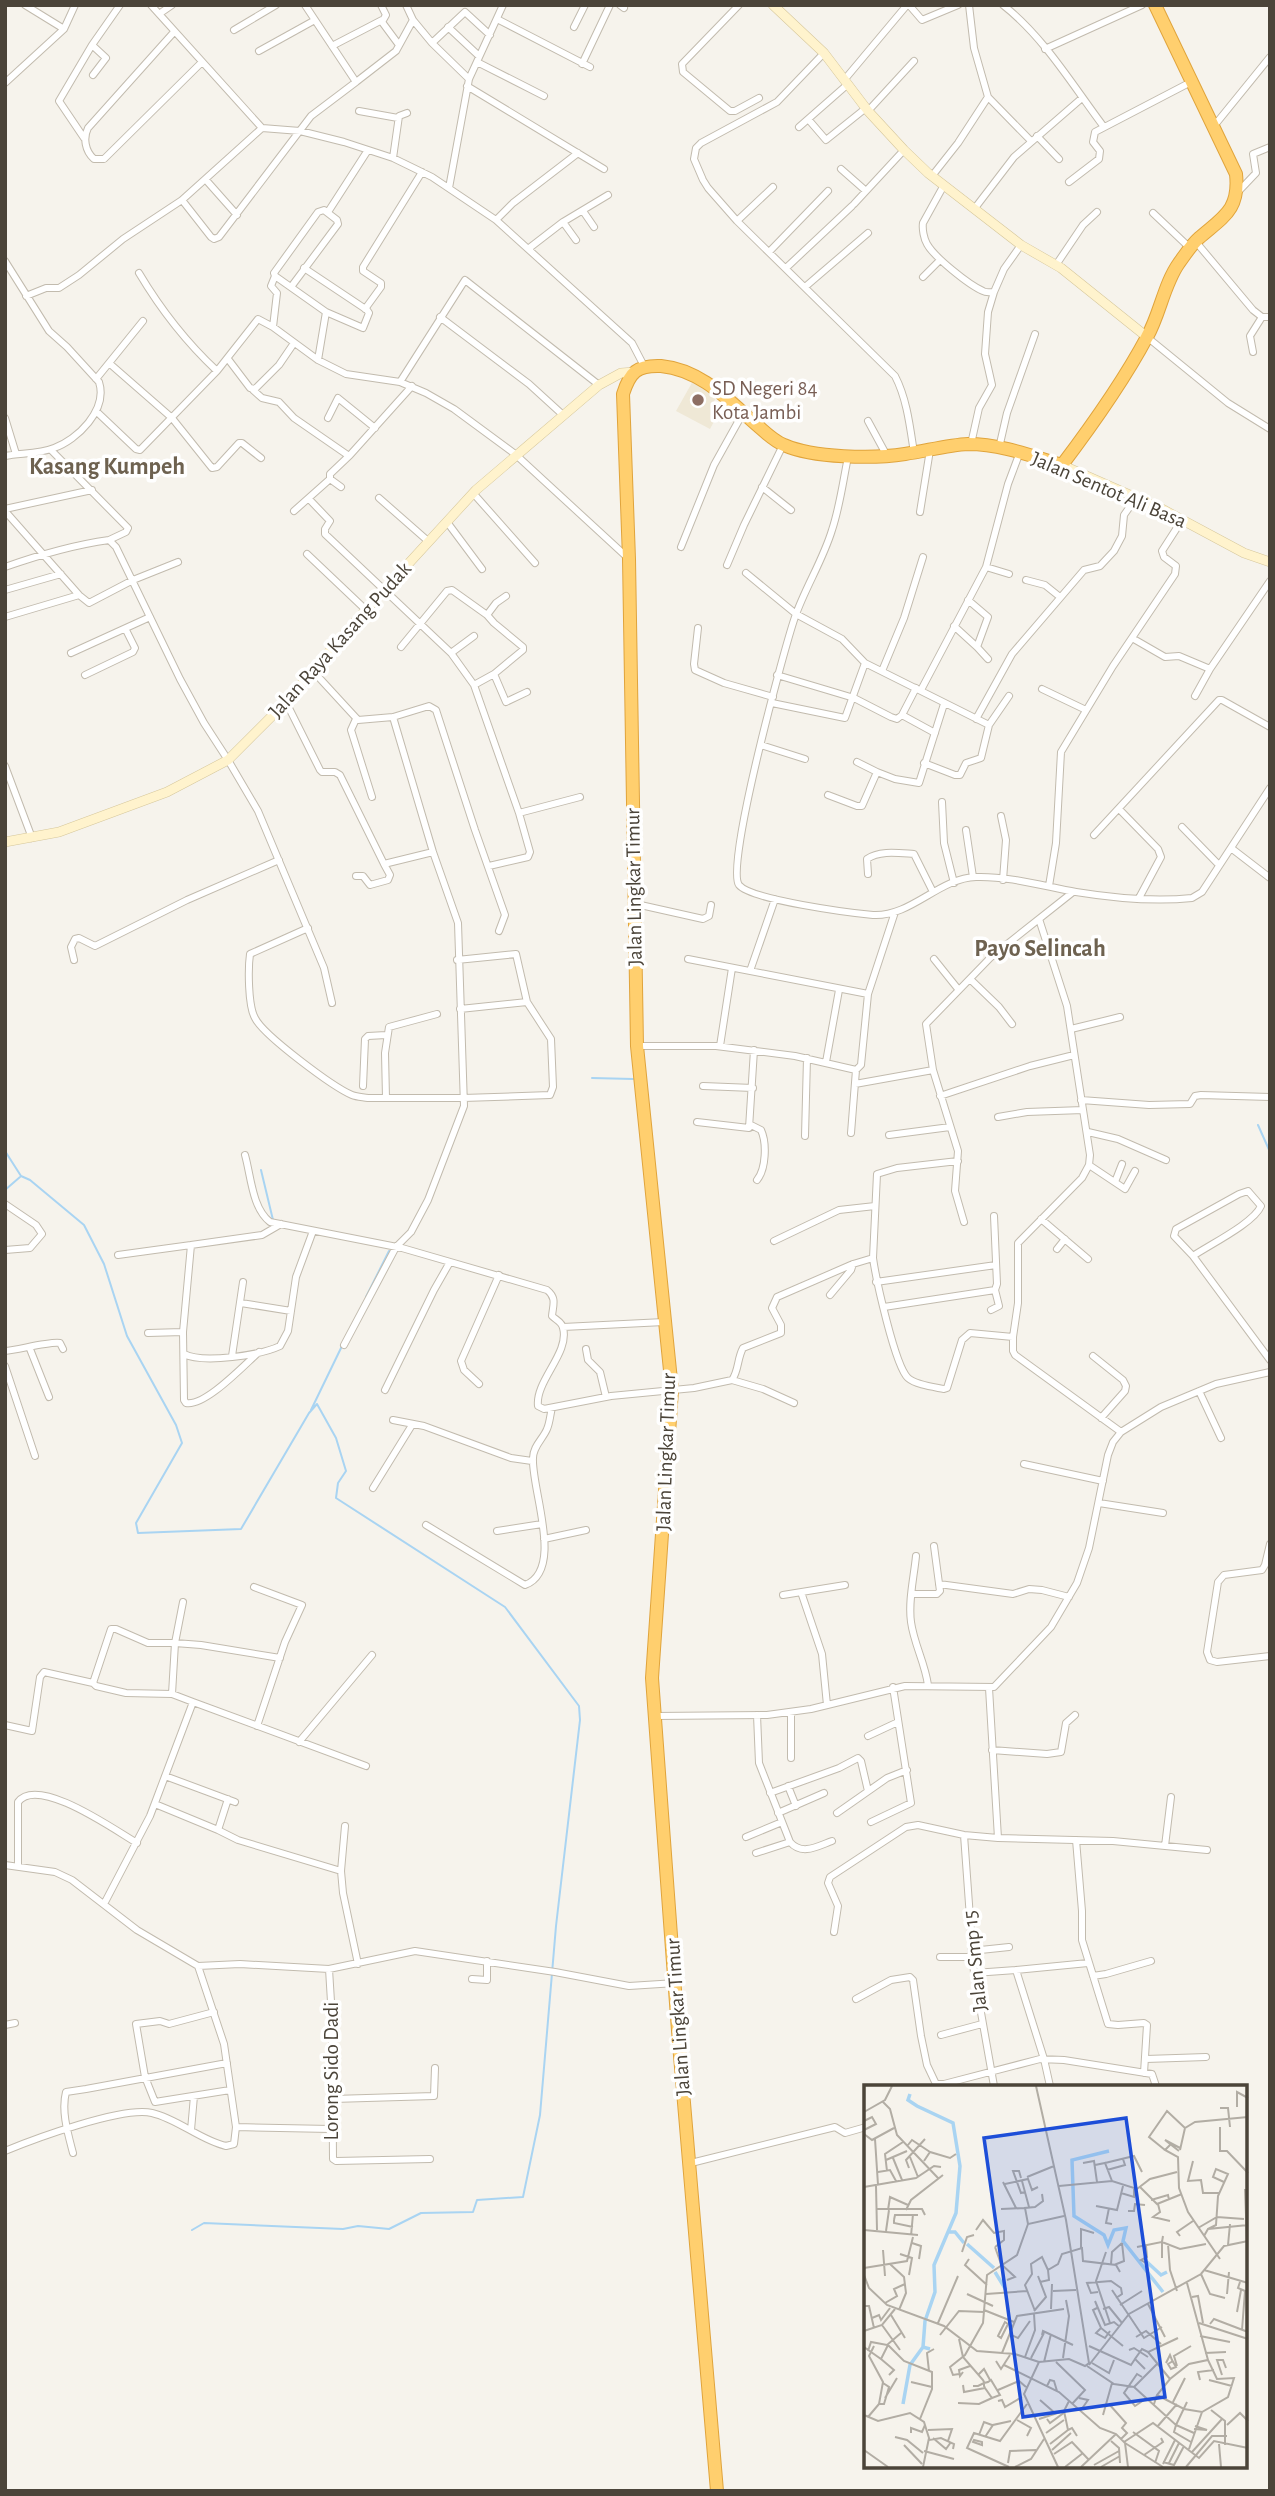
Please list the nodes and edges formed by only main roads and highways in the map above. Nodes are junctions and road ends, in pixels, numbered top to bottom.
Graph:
1 (1155, 5) edge
2 (639, 369) joint
3 (718, 2491) edge

1 - 2 highway, Jalan Sentot Ali Basa
2 - 3 highway, Jalan Lingkar Timur

